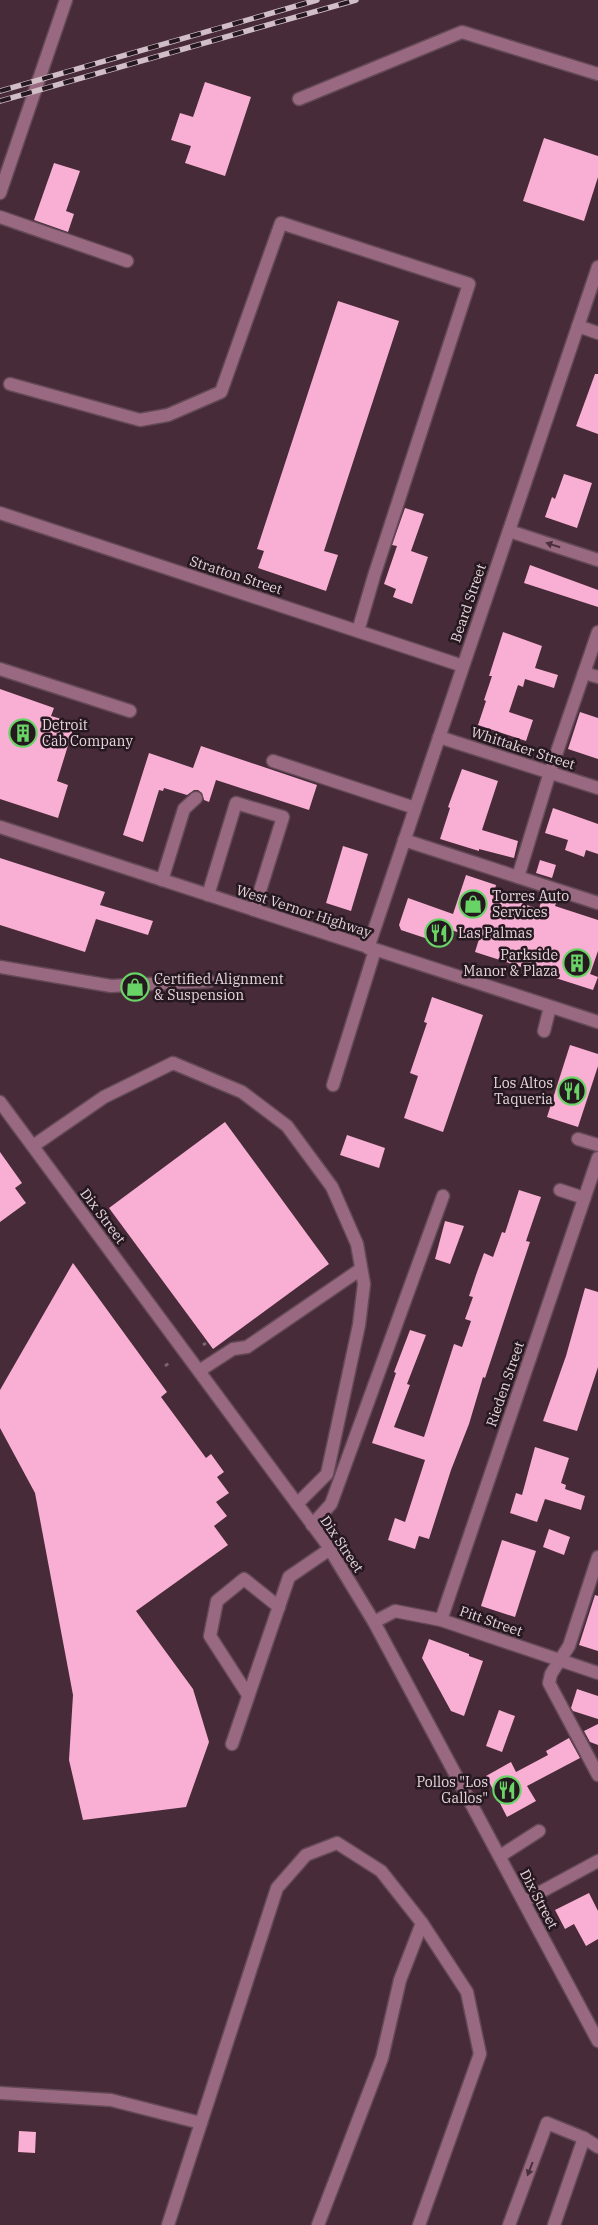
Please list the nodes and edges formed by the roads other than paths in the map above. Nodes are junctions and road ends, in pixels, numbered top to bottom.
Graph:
1 (66, 0) edge
2 (598, 74) edge
3 (299, 99) dead end
4 (0, 193) edge
5 (0, 218) edge
6 (126, 261) dead end
7 (598, 267) edge
8 (578, 326) junction
9 (598, 333) edge
10 (10, 384) dead end
11 (0, 513) edge
12 (509, 531) junction
13 (598, 560) edge
14 (358, 631) junction
15 (598, 632) edge
16 (463, 666) junction
17 (0, 669) edge
18 (584, 673) junction
19 (598, 677) edge
20 (130, 711) dead end
21 (439, 736) junction
22 (274, 761) dead end
23 (550, 772) junction
24 (598, 788) edge
25 (196, 798) dead end
26 (415, 808) junction
27 (0, 827) edge
28 (404, 840) junction
29 (518, 877) junction
30 (162, 880) junction
31 (208, 896) junction
32 (598, 903) edge
33 (254, 910) junction
34 (372, 949) junction
35 (0, 967) edge
36 (209, 981) dead end
37 (550, 1007) junction
38 (598, 1022) edge
39 (544, 1031) dead end
40 (333, 1085) dead end
41 (0, 1102) edge
42 (578, 1139) dead end
43 (598, 1144) edge
44 (33, 1146) junction
45 (598, 1158) edge
46 (560, 1190) dead end
47 (443, 1196) dead end
48 (584, 1198) junction
49 (362, 1269) junction
50 (199, 1370) junction
51 (297, 1504) junction
52 (312, 1525) junction
53 (330, 1549) junction
54 (598, 1557) edge
55 (279, 1607) junction
56 (441, 1620) junction
57 (374, 1622) junction
58 (560, 1660) junction
59 (598, 1673) edge
60 (248, 1696) junction
61 (232, 1744) dead end
62 (598, 1775) edge
63 (538, 1831) dead end
64 (500, 1856) junction
65 (598, 1861) edge
66 (524, 1901) junction
67 (422, 1923) junction
68 (598, 2041) edge
69 (0, 2093) edge
70 (201, 2123) junction
71 (584, 2138) junction
72 (598, 2147) edge
73 (168, 2225) edge
74 (318, 2225) edge
75 (419, 2225) edge
76 (509, 2225) edge
77 (554, 2225) edge

1 - 4 street
2 - 3 street
5 - 6 street
7 - 8 street, Beard Street
8 - 9 street
8 - 12 street, Beard Street
10 - 14 street
11 - 14 street, Stratton Street
13 -> 12 street
12 - 16 street, Beard Street
14 - 16 street, Stratton Street
15 - 18 street
16 - 21 street, Beard Street
17 - 20 street
18 - 19 street
18 - 23 street
21 - 23 street, Whittaker Street
21 - 26 street, Beard Street
22 - 26 street
23 - 24 street, Whittaker Street
23 - 29 street
25 - 30 street
26 - 28 street, Beard Street
27 - 30 street, West Vernor Highway
28 - 29 street
28 - 34 street, Beard Street
29 - 32 street
30 - 31 street, West Vernor Highway
31 - 33 street, West Vernor Highway
31 - 33 street
33 - 34 street, West Vernor Highway
34 - 37 street, West Vernor Highway
34 - 40 street, Beard Street
35 - 36 street
37 - 38 street, West Vernor Highway
37 - 39 street
41 - 44 street, Dix Street
42 - 43 street
44 - 49 street
44 - 50 street, Dix Street
45 - 48 street, Rieden Street
46 - 48 street
47 - 52 street
48 - 56 street, Rieden Street
49 - 50 street
49 - 51 street
50 - 51 street, Dix Street
51 - 52 street, Dix Street
52 - 53 street, Dix Street
53 - 55 street
53 - 57 street, Dix Street
54 - 58 street
55 - 60 street
55 - 60 street
56 - 57 street, Pitt Street
56 - 58 street, Pitt Street
57 - 64 street, Dix Street
58 - 59 street, Pitt Street
58 - 62 street
60 - 61 street
63 - 64 street
64 - 66 street, Dix Street
65 - 66 street
66 - 68 street, Dix Street
67 - 70 street
67 - 74 street
67 - 75 street
69 - 70 street
70 - 73 street
71 - 72 street
71 -> 76 street
71 - 77 street

